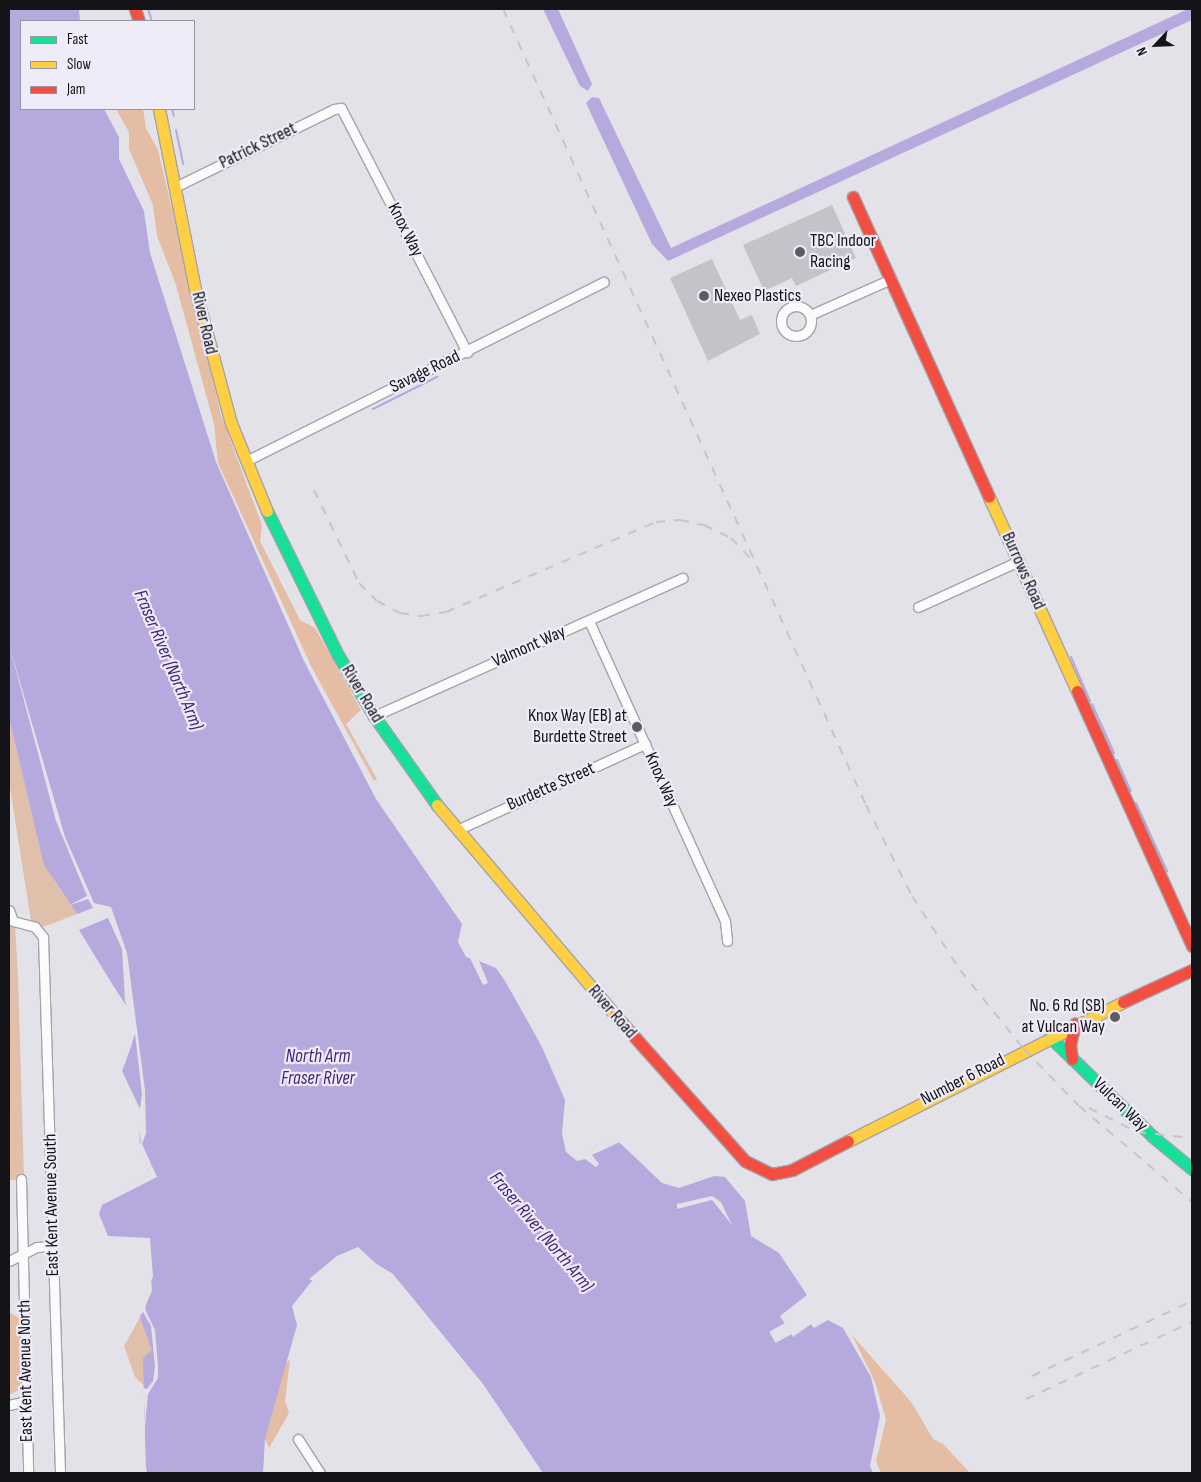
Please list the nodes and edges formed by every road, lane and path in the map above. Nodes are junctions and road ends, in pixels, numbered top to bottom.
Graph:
1 (342, 108) joint
2 (159, 110) edge
3 (175, 187) junction
4 (853, 196) dead end
5 (891, 279) junction
6 (604, 282) dead end
7 (810, 314) dead end
8 (467, 352) junction
9 (246, 461) junction
10 (1019, 561) junction
11 (682, 578) dead end
12 (918, 606) dead end
13 (589, 621) junction
14 (374, 716) junction
15 (645, 744) junction
16 (457, 830) junction
17 (9, 910) edge
18 (727, 940) dead end
19 (1192, 946) edge
20 (1192, 970) edge
21 (1075, 1024) junction
22 (1050, 1037) junction
23 (1072, 1059) junction
24 (1192, 1169) edge
25 (761, 1172) joint
26 (20, 1180) dead end
27 (53, 1246) junction
28 (23, 1255) junction
29 (9, 1261) edge
30 (26, 1400) junction
31 (9, 1405) edge
32 (298, 1439) dead end
33 (28, 1473) edge
34 (60, 1473) edge
35 (320, 1473) edge

1 - 3 street, Patrick Street
1 - 8 street, Knox Way
2 - 3 street, River Road
3 - 9 street, River Road
4 - 5 street, Burrows Road
5 - 7 street
5 - 10 street, Burrows Road
6 - 8 street, Savage Road
8 - 9 street, Savage Road
9 - 14 street, River Road
10 - 12 street
10 - 19 street, Burrows Road
11 - 13 street, Valmont Way
13 - 14 street, Valmont Way
13 - 15 street, Knox Way
14 - 16 street, River Road
15 - 16 street, Burdette Street
15 - 18 street, Knox Way
16 - 25 street, River Road
17 - 27 street, East Kent Avenue South
20 - 21 street, Number 6 Road
21 - 22 street, Number 6 Road
21 - 23 street
22 - 23 street, Vulcan Way
22 - 25 street, Number 6 Road
23 - 24 street, Vulcan Way
26 - 28 street, East Kent Avenue North
27 - 28 street
27 - 34 street, East Kent Avenue South
28 - 29 street
28 - 30 street, East Kent Avenue North
30 - 31 street
30 - 33 street, East Kent Avenue North
32 - 35 street

